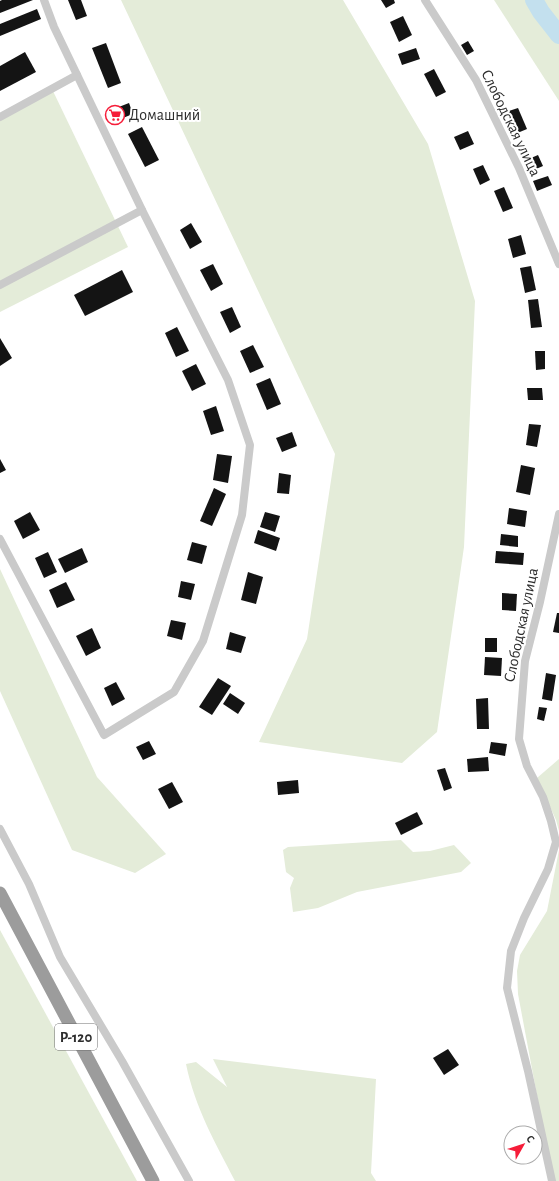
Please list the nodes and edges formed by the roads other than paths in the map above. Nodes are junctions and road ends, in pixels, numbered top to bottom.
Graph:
1 (44, 0) edge
2 (424, 0) edge
3 (77, 75) junction
4 (0, 117) edge
5 (142, 210) junction
6 (559, 264) edge
7 (0, 285) edge
8 (559, 514) edge
9 (0, 539) edge
10 (0, 829) edge
11 (0, 893) edge
12 (153, 1181) edge
13 (189, 1181) edge
14 (552, 1181) edge

1 - 3 street
2 - 6 street, Слободская улица
3 - 4 street
3 - 5 street
5 - 7 street
5 - 9 street
8 - 14 street, Слободская улица
10 - 13 street
11 - 12 highway, Р-120

